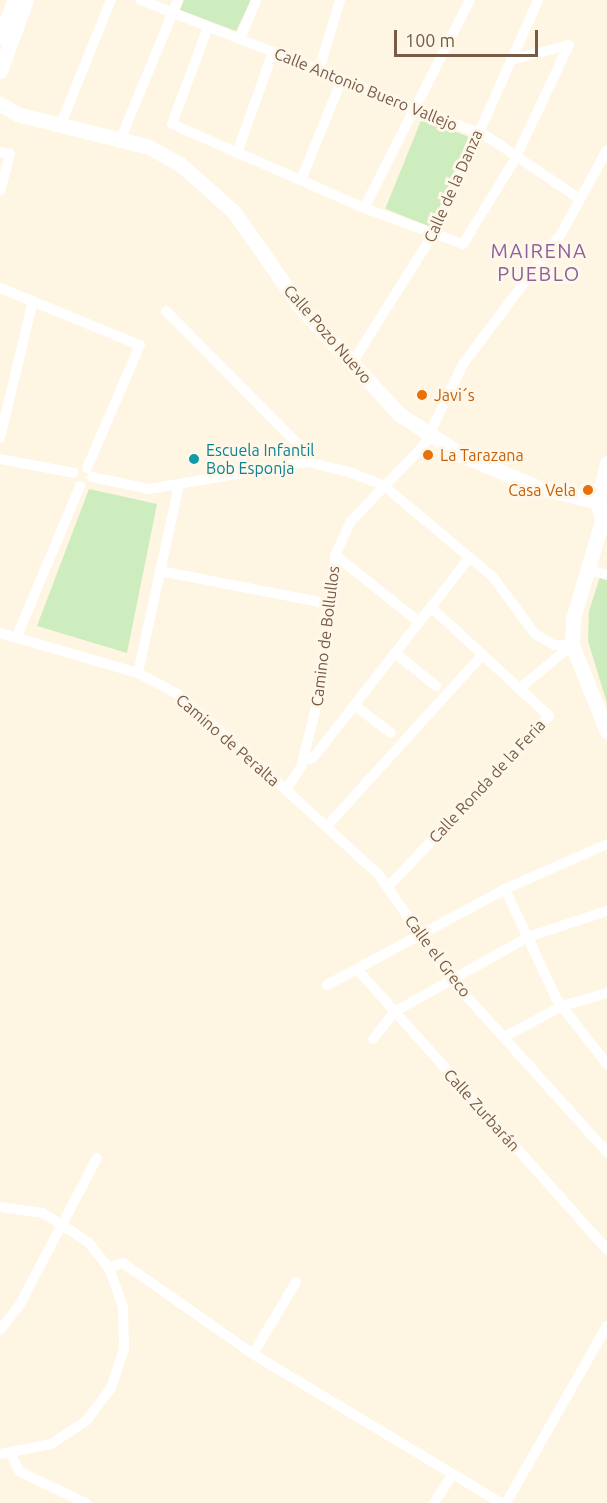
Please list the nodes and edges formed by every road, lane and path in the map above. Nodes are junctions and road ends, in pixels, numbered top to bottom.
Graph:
1 (15, 0) edge
2 (26, 0) edge
3 (111, 0) edge
4 (141, 0) edge
5 (177, 0) edge
6 (256, 0) edge
7 (340, 0) edge
8 (470, 0) edge
9 (538, 0) edge
10 (172, 12) junction
11 (208, 27) junction
12 (0, 36) edge
13 (240, 39) junction
14 (273, 52) junction
15 (512, 60) junction
16 (319, 70) junction
17 (0, 71) edge
18 (342, 80) junction
19 (0, 104) edge
20 (417, 109) junction
21 (0, 114) edge
22 (17, 114) junction
23 (60, 126) junction
24 (477, 133) junction
25 (121, 138) junction
26 (607, 150) edge
27 (0, 152) edge
28 (237, 153) junction
29 (515, 159) junction
30 (301, 180) junction
31 (0, 191) edge
32 (580, 199) junction
33 (364, 208) junction
34 (434, 233) junction
35 (0, 288) edge
36 (33, 301) junction
37 (166, 311) dead end
38 (352, 363) junction
39 (429, 434) junction
40 (0, 438) edge
41 (0, 459) edge
42 (308, 462) junction
43 (607, 463) edge
44 (74, 473) junction
45 (89, 473) junction
46 (178, 485) junction
47 (383, 485) junction
48 (80, 486) junction
49 (598, 502) junction
50 (335, 555) junction
51 (469, 558) junction
52 (590, 570) junction
53 (159, 571) junction
54 (607, 575) edge
55 (330, 604) junction
56 (431, 607) junction
57 (420, 622) junction
58 (0, 633) edge
59 (17, 636) junction
60 (572, 645) junction
61 (395, 653) junction
62 (482, 655) junction
63 (138, 673) junction
64 (436, 686) dead end
65 (519, 689) junction
66 (354, 705) junction
67 (607, 731) edge
68 (391, 732) dead end
69 (303, 761) junction
70 (286, 790) junction
71 (328, 825) junction
72 (607, 844) edge
73 (388, 887) junction
74 (505, 889) junction
75 (607, 911) edge
76 (419, 934) junction
77 (528, 937) junction
78 (357, 969) junction
79 (452, 980) junction
80 (327, 985) dead end
81 (607, 993) edge
82 (562, 1006) junction
83 (394, 1012) junction
84 (504, 1037) junction
85 (373, 1039) dead end
86 (607, 1064) edge
87 (607, 1152) edge
88 (97, 1158) dead end
89 (0, 1207) edge
90 (62, 1222) junction
91 (607, 1250) edge
92 (109, 1269) junction
93 (296, 1282) dead end
94 (607, 1326) edge
95 (0, 1330) edge
96 (253, 1354) junction
97 (6, 1454) edge
98 (452, 1475) junction
99 (86, 1503) edge
100 (434, 1503) edge
101 (501, 1503) edge
102 (506, 1503) edge

1 - 12 street
2 - 17 street
3 - 23 street
4 - 10 street, Calle Antonio Buero Vallejo
5 - 10 street
6 - 13 street
7 - 16 street
8 - 20 street
9 - 15 street, Calle de la Danza
10 - 11 street, Calle Antonio Buero Vallejo
10 - 25 street
11 - 13 street, Calle Antonio Buero Vallejo
11 - 28 street
13 - 14 street, Calle Antonio Buero Vallejo
14 - 16 street, Calle Antonio Buero Vallejo
14 - 28 street
15 - 24 street, Calle de la Danza
15 - 29 street
16 - 18 street, Calle Antonio Buero Vallejo
18 - 20 street, Calle Antonio Buero Vallejo
18 - 30 street
19 - 22 street, Calle Pozo Nuevo
20 - 24 street, Calle Antonio Buero Vallejo
20 - 33 street
21 - 22 street, Calle Pozo Nuevo
22 - 23 street, Calle Pozo Nuevo
23 - 25 street, Calle Pozo Nuevo
24 - 29 street, Calle Antonio Buero Vallejo
24 - 34 street, Calle de la Danza
25 - 38 street, Calle Pozo Nuevo
26 - 32 street, Camino de Bollullos
27 - 31 street
28 - 30 street
29 - 32 street, Calle Antonio Buero Vallejo
29 - 34 street
30 - 33 street
32 - 39 street, Camino de Bollullos
33 - 34 street
34 - 38 street, Calle de la Danza
35 - 36 street
36 - 40 street
36 - 45 street
37 - 42 street
38 - 39 street, Calle Pozo Nuevo
39 - 47 street, Camino de Bollullos
39 - 49 street, Calle Pozo Nuevo
41 - 44 street
42 - 46 street
42 - 47 street
43 - 49 street
44 - 45 street
44 - 48 street
45 - 46 street
45 - 48 street
46 - 53 street
47 - 50 street, Camino de Bollullos
47 - 51 street
48 - 59 street
49 - 52 street
50 - 55 street, Camino de Bollullos
50 - 57 street
51 - 56 street
51 - 60 street
52 - 54 street
52 - 60 street
53 - 55 street
53 - 63 street
55 - 69 street, Camino de Bollullos
56 - 57 street
56 - 62 street, Calle Ronda de la Feria
57 - 61 street
58 - 59 street, Camino de Peralta
59 - 63 street, Camino de Peralta
60 - 65 street
60 - 67 street
61 - 64 street
61 - 66 street
62 - 65 street, Calle Ronda de la Feria
62 - 71 street
63 - 70 street, Camino de Peralta
65 - 73 street, Calle Ronda de la Feria
66 - 68 street
66 - 69 street
69 - 70 street
70 - 71 street, Calle el Greco
71 - 73 street, Calle el Greco
72 - 74 street
73 - 76 street, Calle el Greco
74 - 76 street
74 - 77 street
75 - 77 street
76 - 78 street
76 - 79 street, Calle el Greco
77 - 79 street
77 - 82 street
78 - 80 street
78 - 83 street, Calle Zurbarán
79 - 83 street
79 - 84 street, Calle el Greco
81 - 82 street
82 - 84 street
82 - 86 street
83 - 85 street
83 - 91 street, Calle Zurbarán
84 - 87 street, Calle el Greco
88 - 90 street
89 - 90 street
90 - 92 street
90 - 95 street
92 - 96 street
92 - 97 street
93 - 96 street
94 - 102 street
96 - 98 street
97 - 99 street
98 - 100 street
98 - 101 street

